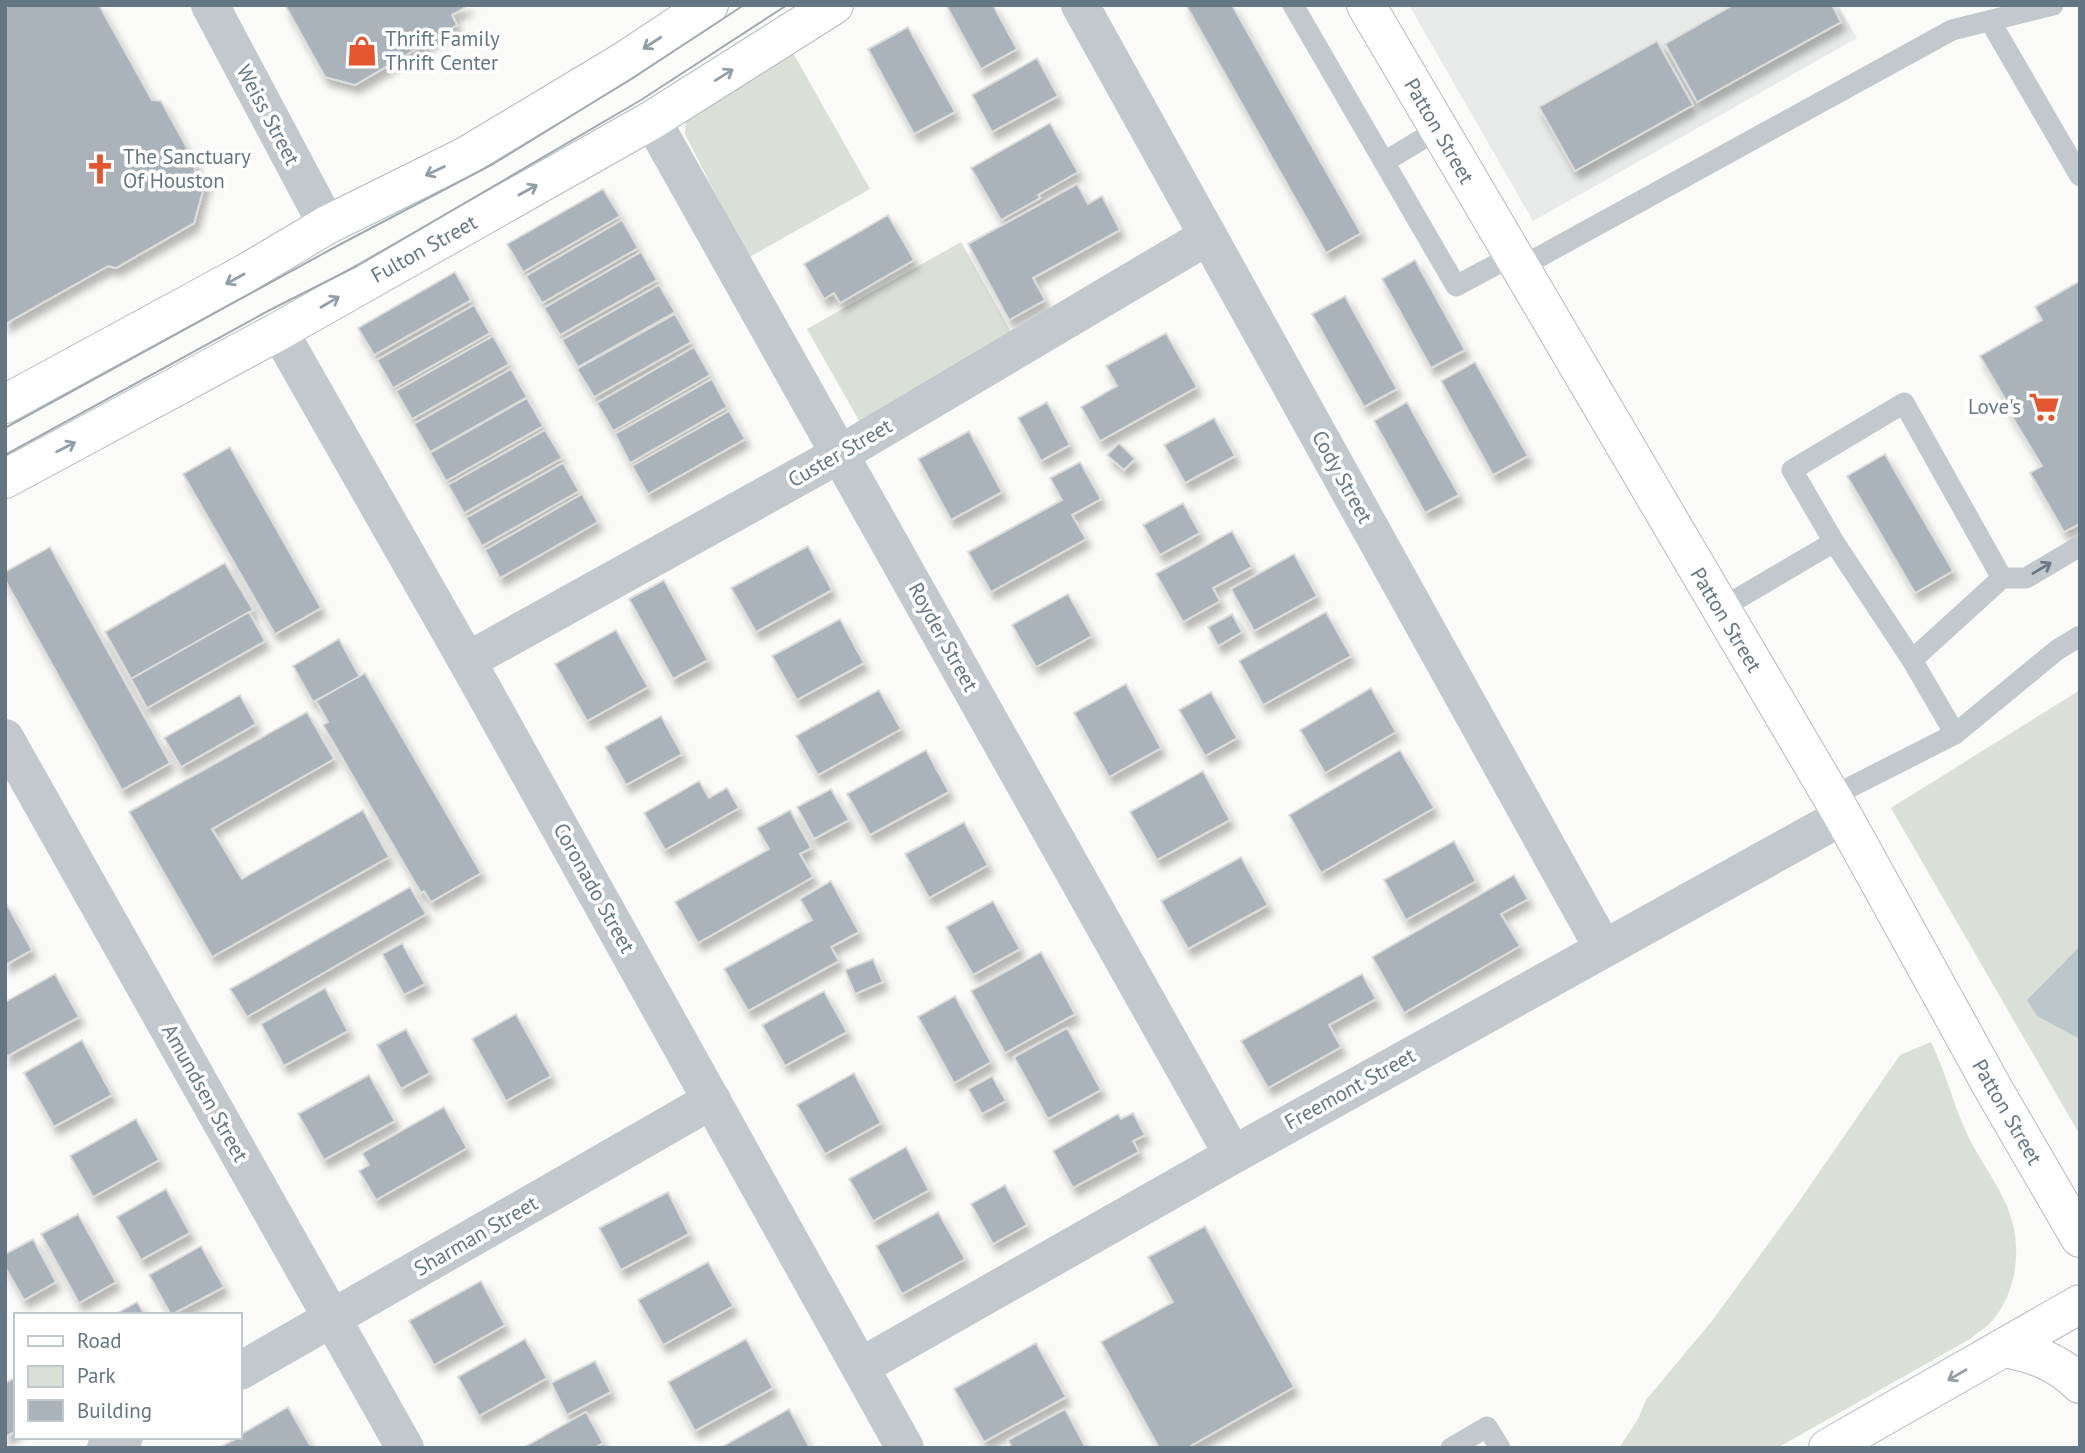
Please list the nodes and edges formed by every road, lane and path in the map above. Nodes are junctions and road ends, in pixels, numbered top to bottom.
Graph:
1 (210, 5) edge
2 (709, 5) edge
3 (834, 5) edge
4 (1080, 5) edge
5 (1293, 5) edge
6 (1366, 5) edge
7 (2053, 5) edge
8 (1990, 21) junction
9 (652, 120) junction
10 (1439, 129) junction
11 (1384, 162) junction
12 (2080, 176) edge
13 (327, 225) junction
14 (1208, 236) junction
15 (1516, 262) junction
16 (279, 331) junction
17 (5, 404) edge
18 (840, 454) junction
19 (5, 479) edge
20 (1834, 542) junction
21 (2080, 546) edge
22 (2002, 578) junction
23 (1720, 609) junction
24 (2080, 636) edge
25 (1912, 660) junction
26 (467, 661) junction
27 (1955, 734) junction
28 (5, 738) edge
29 (1837, 807) junction
30 (1603, 948) junction
31 (712, 1100) junction
32 (1233, 1154) junction
33 (2080, 1238) edge
34 (2080, 1304) edge
35 (332, 1318) junction
36 (2003, 1348) junction
37 (860, 1367) junction
38 (242, 1370) edge
39 (2080, 1384) edge
40 (405, 1448) edge
41 (905, 1448) edge
42 (1451, 1448) edge
43 (1500, 1448) edge
44 (1828, 1448) edge

1 - 13 street, Weiss Street
2 -> 13 main road
9 -> 3 main road, Fulton Street
4 - 14 street, Cody Street
5 - 11 lane
6 - 10 main road, Patton Street
7 - 8 lane
8 - 12 lane
8 - 15 lane
16 -> 9 main road, Fulton Street
9 - 18 street, Royder Street
10 - 11 lane
10 - 15 main road, Patton Street
11 - 15 lane
13 -> 17 main road
14 - 18 street, Custer Street
14 - 30 street, Cody Street
15 - 23 main road, Patton Street
19 -> 16 main road, Fulton Street
16 - 26 street, Coronado Street
18 - 26 street, Custer Street
18 - 32 street, Royder Street
20 - 22 lane
20 - 23 lane
20 - 25 lane
22 -> 21 lane
22 - 25 lane
23 - 29 main road, Patton Street
24 - 27 lane
25 - 27 lane
26 - 31 street, Coronado Street
27 - 29 lane
28 - 35 street, Amundsen Street
29 - 30 street, Freemont Street
29 - 33 main road, Patton Street
30 - 32 street, Freemont Street
31 - 35 street, Sharman Street
31 - 37 street, Coronado Street
32 - 37 street, Freemont Street
34 - 36 main road
35 - 38 street, Sharman Street
35 - 40 street, Amundsen Street
36 - 39 main road
36 -> 44 main road
37 - 41 street, Coronado Street
42 - 43 lane

